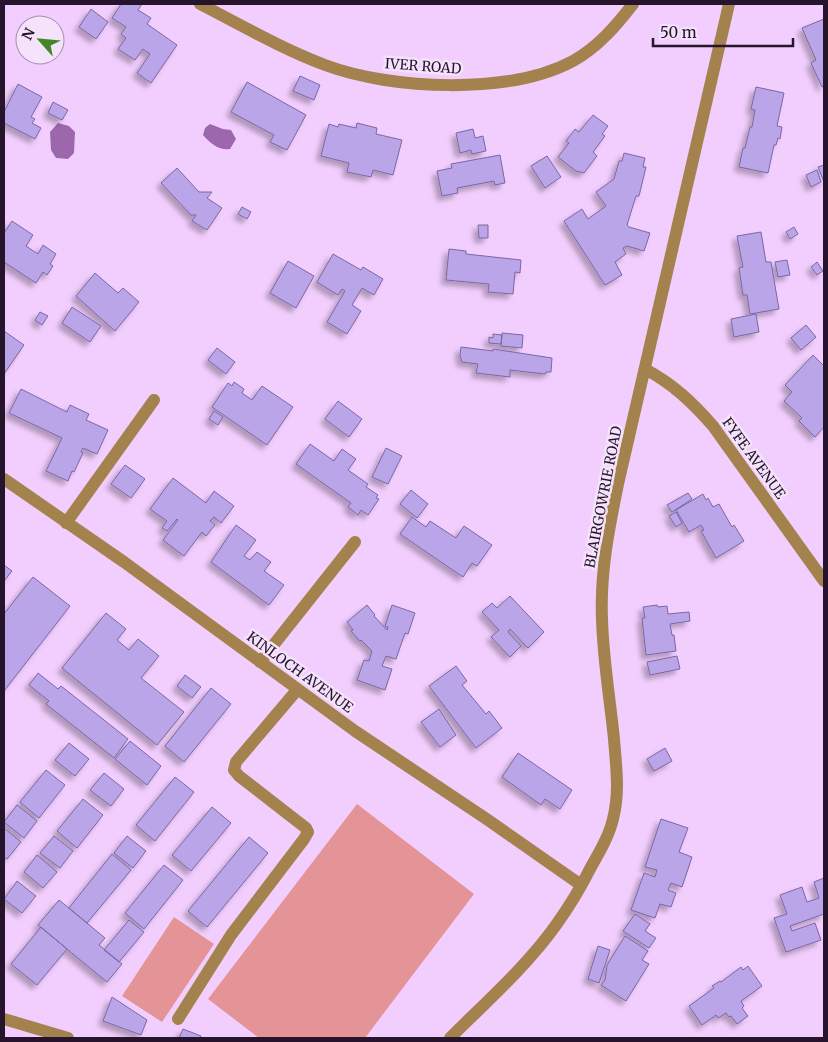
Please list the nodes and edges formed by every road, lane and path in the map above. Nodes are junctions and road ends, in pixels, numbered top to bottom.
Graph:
1 (200, 4) edge
2 (633, 4) edge
3 (729, 4) edge
4 (645, 369) junction
5 (154, 400) dead end
6 (4, 479) edge
7 (66, 523) junction
8 (355, 542) dead end
9 (824, 581) edge
10 (260, 662) junction
11 (298, 690) junction
12 (581, 885) junction
13 (4, 1019) edge
14 (178, 1019) dead end
15 (68, 1038) edge
16 (450, 1038) edge

1 - 2 street, IVER ROAD
3 - 4 street, BLAIRGOWRIE ROAD
4 - 9 street, FYFE AVENUE
4 - 12 street, BLAIRGOWRIE ROAD
5 - 7 street
6 - 7 street, KINLOCH AVENUE
7 - 10 street, KINLOCH AVENUE
8 - 10 street
10 - 11 street, KINLOCH AVENUE
11 - 12 street, KINLOCH AVENUE
11 - 14 street
12 - 16 street, BLAIRGOWRIE ROAD
13 - 15 street

